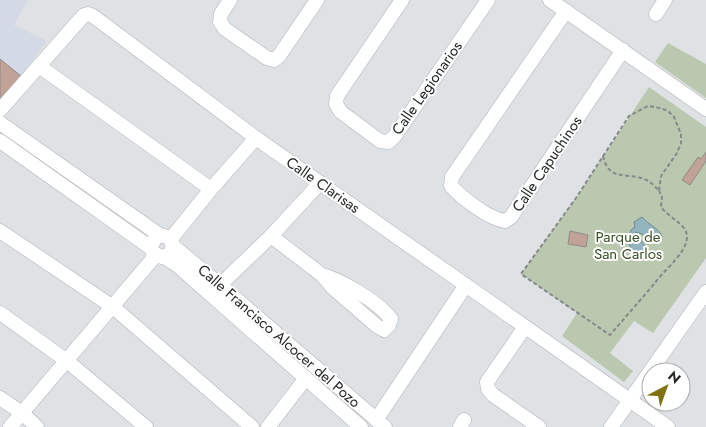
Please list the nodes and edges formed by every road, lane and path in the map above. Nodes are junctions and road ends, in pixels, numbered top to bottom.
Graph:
1 (230, 0) edge
2 (317, 0) edge
3 (402, 0) edge
4 (488, 0) edge
5 (550, 0) edge
6 (665, 0) edge
7 (566, 11) junction
8 (656, 14) dead end
9 (623, 50) junction
10 (39, 66) junction
11 (0, 110) edge
12 (706, 110) edge
13 (0, 123) edge
14 (256, 138) junction
15 (0, 141) edge
16 (603, 156) junction
17 (320, 183) junction
18 (211, 189) junction
19 (659, 191) junction
20 (0, 230) edge
21 (271, 236) junction
22 (168, 240) junction
23 (157, 253) junction
24 (322, 275) junction
25 (220, 285) junction
26 (466, 285) junction
27 (706, 292) edge
28 (113, 307) junction
29 (0, 313) edge
30 (525, 327) junction
31 (67, 361) junction
32 (306, 378) junction
33 (0, 398) edge
34 (630, 400) junction
35 (22, 414) junction
36 (381, 423) edge
37 (10, 427) edge
38 (37, 427) edge
39 (146, 427) edge
40 (252, 427) edge
41 (268, 427) edge
42 (361, 427) edge
43 (539, 427) edge
44 (611, 427) edge
45 (668, 427) edge

1 - 2 street
3 - 4 street, Calle Legionarios
5 - 7 street
6 - 8 street
7 - 9 street
7 - 9 street, Calle Capuchinos
9 - 12 street
10 - 11 street, Calle Clarisas
10 - 14 street, Calle Clarisas
10 - 18 street
13 - 22 street, Calle Francisco Alcocer del Pozo
14 - 17 street, Calle Clarisas
14 - 18 street
15 - 23 street, Calle Francisco Alcocer del Pozo
16 - 19 path
16 - 19 path
16 - 19 path
17 - 21 street
17 - 26 street, Calle Clarisas
18 - 22 street
20 - 28 street
21 - 24 street
21 - 25 street
22 - 23 street
22 - 23 street
22 - 25 street, Calle Francisco Alcocer del Pozo
23 - 28 street
23 - 32 street, Calle Francisco Alcocer del Pozo
24 - 24 street
25 - 36 street, Calle Francisco Alcocer del Pozo
26 - 30 street, Calle Clarisas
26 - 36 street
27 - 34 street
28 - 31 street
28 - 40 street
29 - 31 street
30 - 34 street, Calle Clarisas
30 - 43 street
31 - 35 street
31 - 39 street
32 - 41 street
32 - 42 street, Calle Francisco Alcocer del Pozo
33 - 35 street
34 - 44 street
34 - 45 street, Calle Clarisas
35 - 37 street
35 - 38 street

